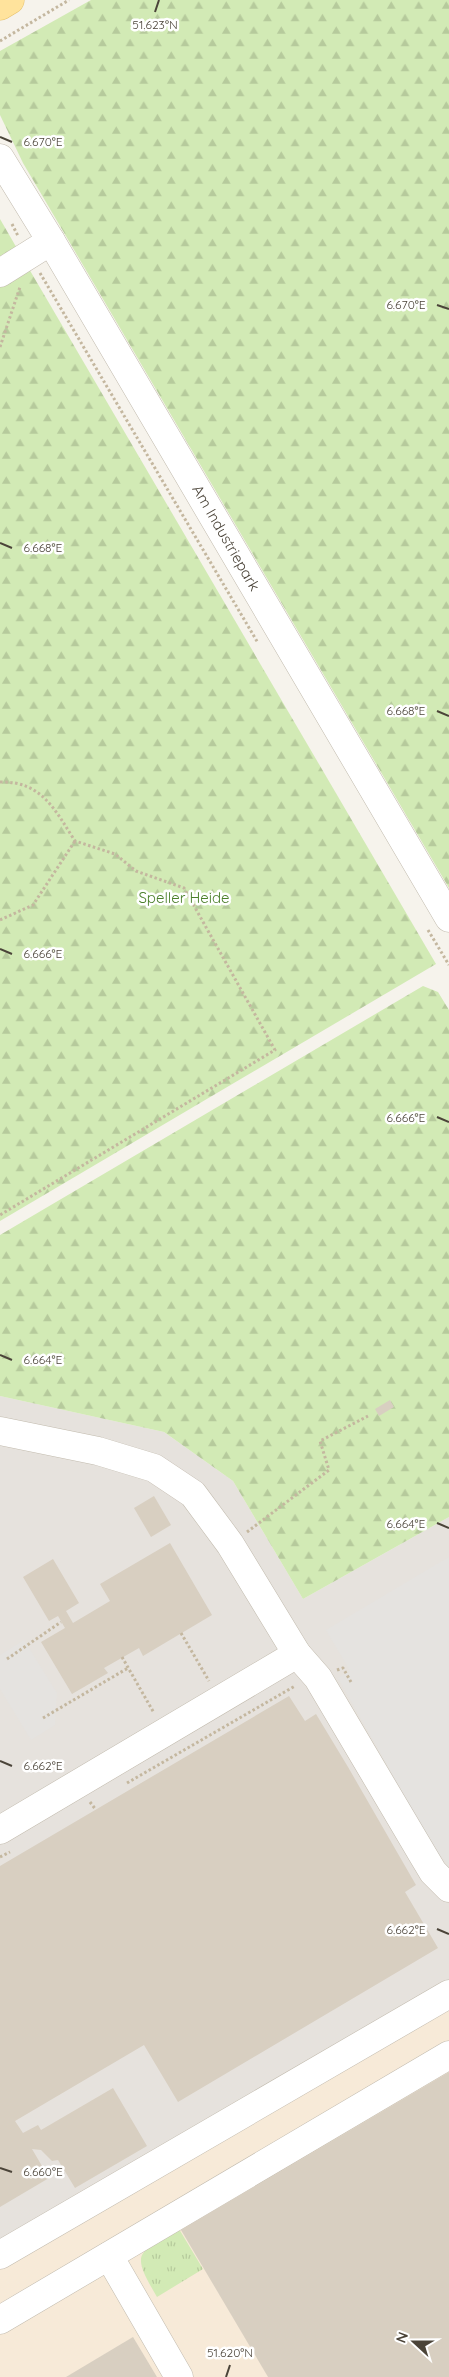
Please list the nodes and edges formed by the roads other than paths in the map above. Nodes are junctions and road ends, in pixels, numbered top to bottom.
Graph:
1 (10, 0) edge
2 (0, 6) edge
3 (0, 158) edge
4 (41, 248) junction
5 (0, 273) edge
6 (436, 920) edge
7 (0, 1431) edge
8 (297, 1654) junction
9 (8, 1839) edge
10 (449, 1888) edge
11 (449, 1994) edge
12 (449, 2055) edge
13 (0, 2255) edge
14 (109, 2256) junction
15 (0, 2320) edge
16 (180, 2377) edge

1 - 2 main road
3 - 4 street, Am Industriepark
4 - 5 street
4 - 6 street, Am Industriepark
7 - 8 street
8 - 9 street
8 - 10 street
11 - 13 street
12 - 14 street
14 - 15 street
14 - 16 street

